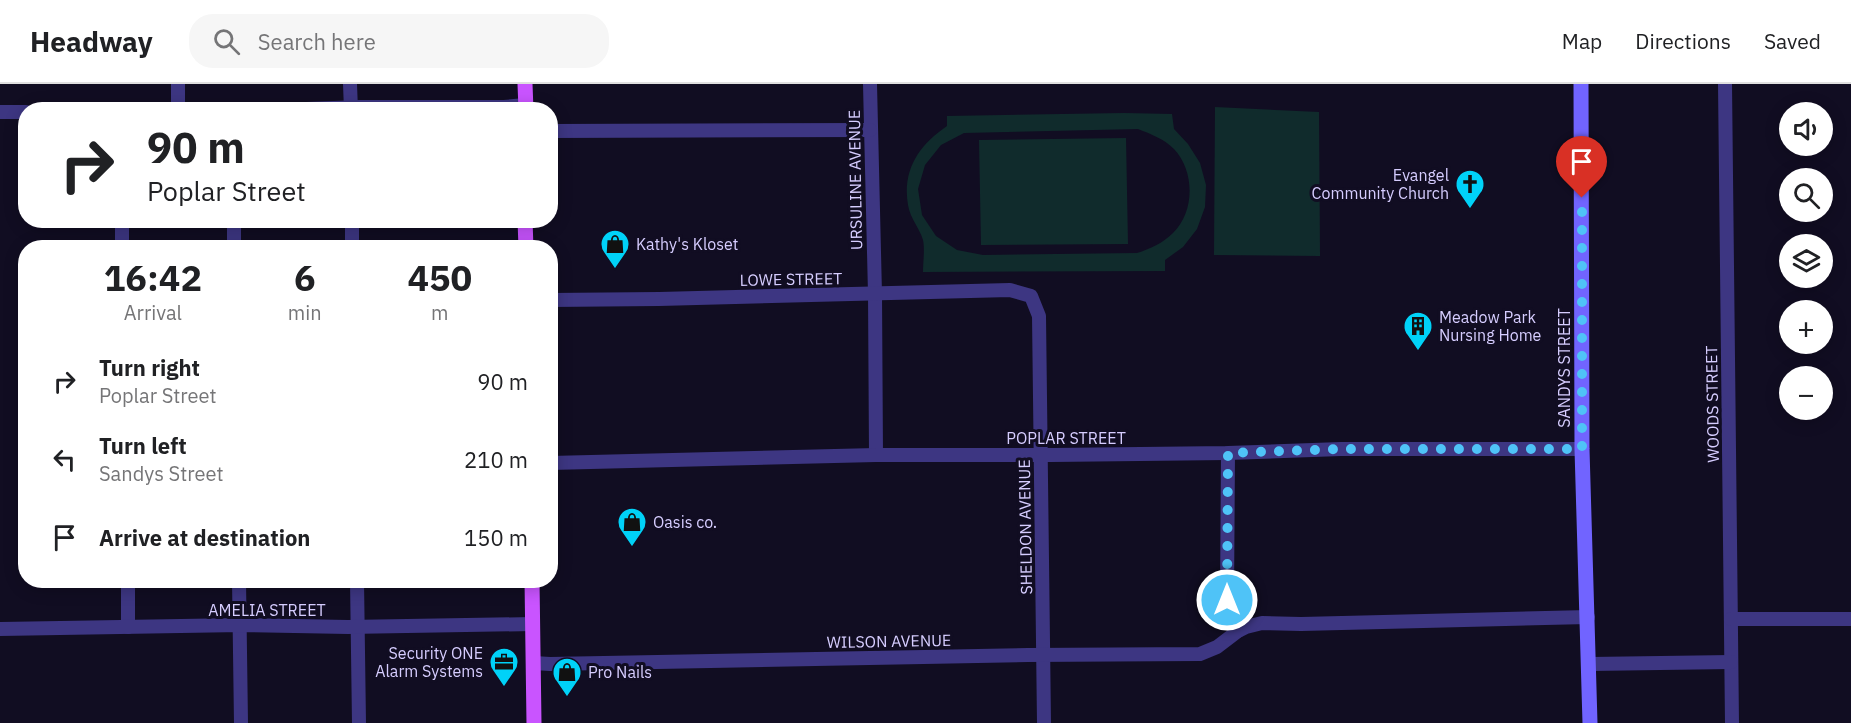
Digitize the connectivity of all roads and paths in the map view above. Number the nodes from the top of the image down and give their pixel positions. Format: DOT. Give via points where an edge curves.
graph roads {
  1 [pos="178,84"];
  2 [pos="350,84"];
  3 [pos="525,84"];
  4 [pos="870,84"];
  5 [pos="1581,84"];
  6 [pos="1725,84"];
  7 [pos="178,102"];
  8 [pos="351,102"];
  9 [pos="526,102"];
  10 [pos="0,112"];
  11 [pos="18,112"];
  12 [pos="870,130"];
  13 [pos="558,131"];
  14 [pos="875,294"];
  15 [pos="1030,296"];
  16 [pos="558,300"];
  17 [pos="1582,449"];
  18 [pos="1228,453"];
  19 [pos="876,455"];
  20 [pos="1041,455"];
  21 [pos="558,463"];
  22 [pos="128,588"];
  23 [pos="239,588"];
  24 [pos="357,588"];
  25 [pos="532,588"];
  26 [pos="1588,617"];
  27 [pos="1731,619"];
  28 [pos="1851,619"];
  29 [pos="533,624"];
  30 [pos="241,625"];
  31 [pos="357,626"];
  32 [pos="128,627"];
  33 [pos="0,629"];
  34 [pos="1238,631"];
  35 [pos="1044,655"];
  36 [pos="1731,662"];
  37 [pos="534,663"];
  38 [pos="1590,663"];
  39 [pos="241,723"];
  40 [pos="359,723"];
  41 [pos="534,723"];
  42 [pos="1044,723"];
  43 [pos="1590,723"];
  44 [pos="1732,723"];
  1 -- 7 [label="street"];
  2 -- 8 [label="street"];
  3 -- 9 [label="main road"];
  4 -- 12 [label="street, URSULINE AVENUE"];
  5 -- 17 [label="street, SANDYS STREET"];
  6 -- 27 [label="street, WOODS STREET"];
  10 -- 11 [label="street"];
  12 -- 13 [label="street"];
  12 -- 14 [label="street, URSULINE AVENUE"];
  14 -- 15 [label="street, LOWE STREET" via="1010,290"];
  14 -- 16 [label="street, LOWE STREET"];
  14 -- 19 [label="street, URSULINE AVENUE"];
  15 -- 20 [label="street, SHELDON AVENUE" via="1039,316"];
  17 -- 18 [label="street, POPLAR STREET"];
  17 -- 26 [label="street, SANDYS STREET"];
  18 -- 20 [label="street, POPLAR STREET"];
  18 -- 34 [label="street" via="1227,600"];
  19 -- 20 [label="street, POPLAR STREET"];
  19 -- 21 [label="street, POPLAR STREET"];
  20 -- 35 [label="street, SHELDON AVENUE"];
  22 -- 32 [label="street"];
  23 -- 30 [label="street"];
  24 -- 31 [label="street"];
  25 -- 29 [label="main road"];
  26 -- 34 [label="street" via="1262,623"];
  26 -- 38 [label="street, SANDYS STREET"];
  27 -- 28 [label="street"];
  27 -- 36 [label="street, WOODS STREET"];
  29 -- 31 [label="street, AMELIA STREET"];
  29 -- 37 [label="main road"];
  30 -- 31 [label="street, AMELIA STREET"];
  30 -- 32 [label="street, AMELIA STREET"];
  30 -- 39 [label="street"];
  31 -- 40 [label="street"];
  32 -- 33 [label="street, AMELIA STREET"];
  34 -- 35 [label="street, WILSON AVENUE" via="1200,654"];
  35 -- 37 [label="street, WILSON AVENUE"];
  35 -- 42 [label="street, SHELDON AVENUE"];
  36 -- 38 [label="street"];
  36 -- 44 [label="street, WOODS STREET"];
  37 -- 41 [label="main road"];
  38 -- 43 [label="street, SANDYS STREET"];
}
